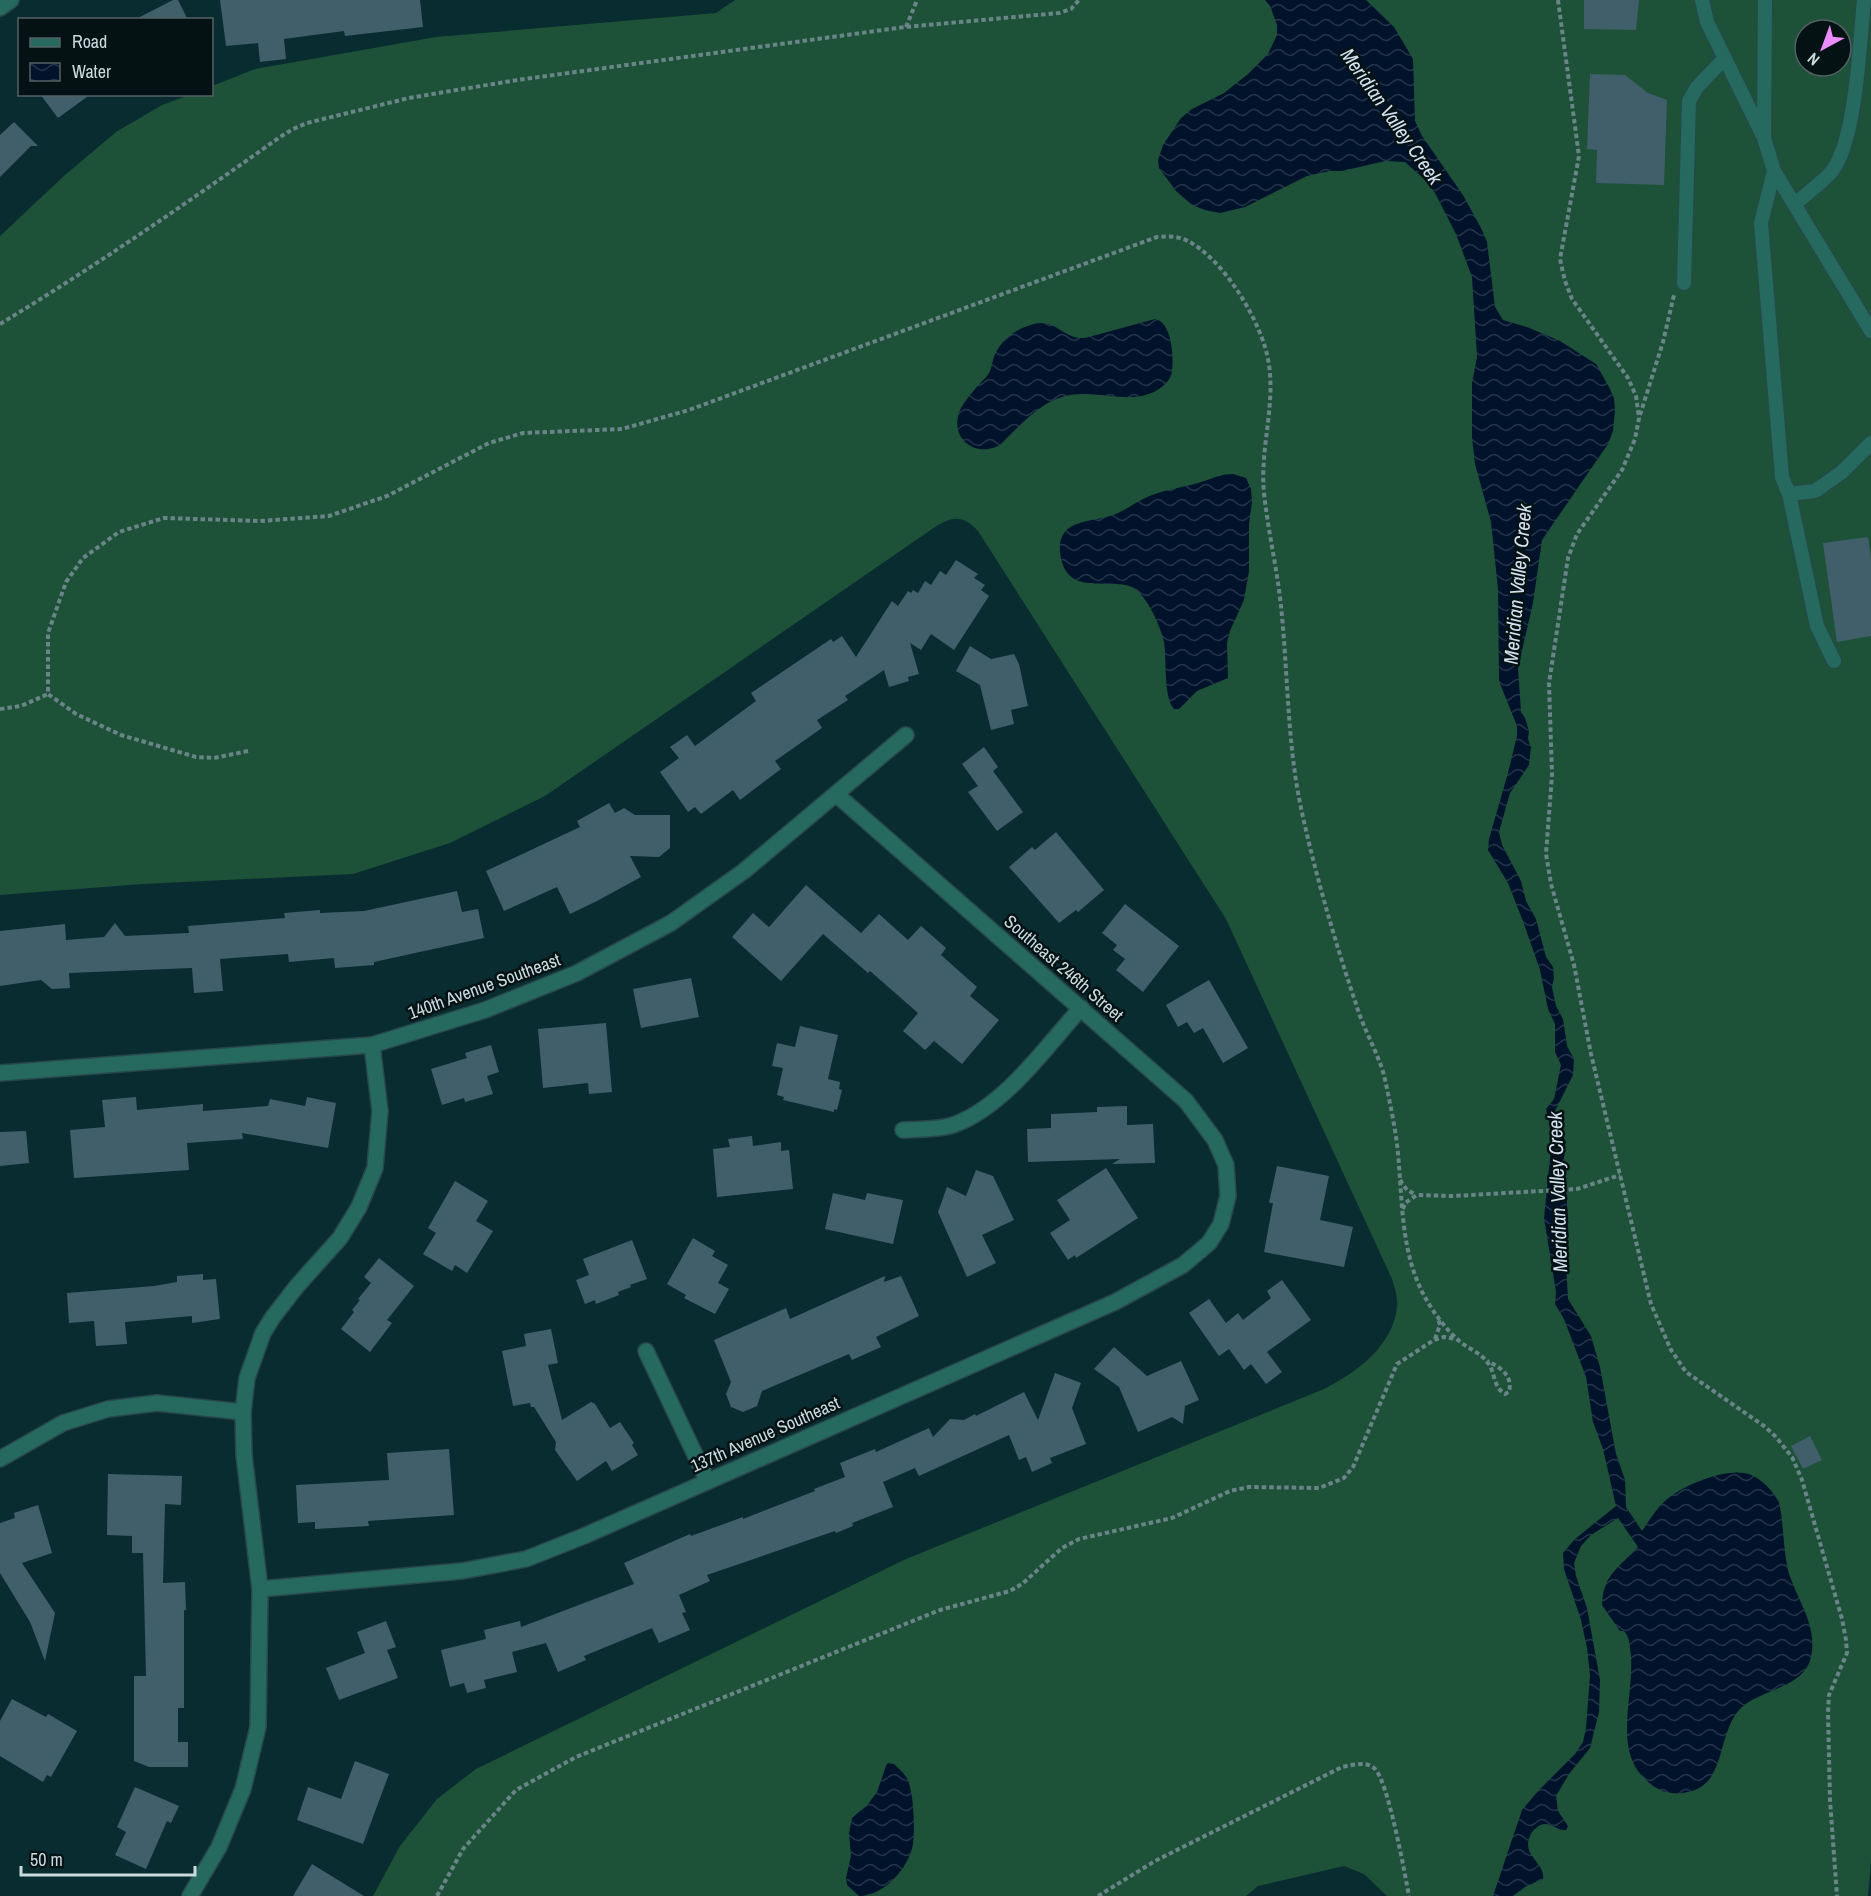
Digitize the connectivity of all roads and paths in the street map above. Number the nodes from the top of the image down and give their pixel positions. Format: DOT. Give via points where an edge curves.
graph roads {
  1 [pos="11,0"];
  2 [pos="917,0"];
  3 [pos="1079,0"];
  4 [pos="1558,0"];
  5 [pos="1702,0"];
  6 [pos="1765,0"];
  7 [pos="1864,0"];
  8 [pos="0,8"];
  9 [pos="905,27"];
  10 [pos="1725,58"];
  11 [pos="1764,138"];
  12 [pos="1774,171"];
  13 [pos="1795,204"];
  14 [pos="1684,283"];
  15 [pos="0,324"];
  16 [pos="1871,331"];
  17 [pos="1639,418"];
  18 [pos="1871,443"];
  19 [pos="1789,494"];
  20 [pos="1834,661"];
  21 [pos="48,694"];
  22 [pos="0,709"];
  23 [pos="906,735"];
  24 [pos="248,751"];
  25 [pos="837,795"];
  26 [pos="1081,1008"];
  27 [pos="372,1045"];
  28 [pos="0,1073"];
  29 [pos="903,1130"];
  30 [pos="1620,1175"];
  31 [pos="1400,1179"];
  32 [pos="1417,1195"];
  33 [pos="1227,1196"];
  34 [pos="1402,1210"];
  35 [pos="1437,1316"];
  36 [pos="1457,1339"];
  37 [pos="1434,1340"];
  38 [pos="646,1351"];
  39 [pos="1487,1361"];
  40 [pos="243,1412"];
  41 [pos="0,1459"];
  42 [pos="707,1480"];
  43 [pos="260,1588"];
  44 [pos="190,1896"];
  45 [pos="436,1896"];
  46 [pos="1098,1896"];
  47 [pos="1409,1896"];
  48 [pos="1837,1896"];
  1 -- 8 [label="street"];
  2 -- 9 [label="path"];
  3 -- 9 [label="path" via="1071,9 1059,13"];
  4 -- 17 [label="path" via="1579,156 1560,259 1572,299 1628,378"];
  5 -- 10 [label="lane" via="1707,22"];
  6 -- 11 [label="lane"];
  7 -- 13 [label="lane" via="1851,120 1843,152 1832,170"];
  9 -- 15 [label="path" via="465,88 307,123 279,137 168,216"];
  10 -- 11 [label="lane"];
  10 -- 14 [label="lane" via="1696,87 1689,101"];
  11 -- 12 [label="lane"];
  12 -- 13 [label="lane"];
  12 -- 19 [label="lane" via="1761,223 1782,477"];
  13 -- 16 [label="lane"];
  14 -- 17 [label="path" via="1676,287"];
  17 -- 30 [label="path" via="1622,470 1577,534 1568,558 1548,683 1552,775 1546,854"];
  18 -- 19 [label="lane" via="1842,472 1815,491"];
  19 -- 20 [label="lane" via="1817,626"];
  21 -- 22 [label="path" via="21,706"];
  21 -- 24 [label="path" via="76,714 121,735 196,757 214,758"];
  21 -- 31 [label="path" via="48,633 66,582 83,558 119,532 164,518 260,521 329,516 387,496 489,443 522,433 622,429 689,410 1157,237 1174,236 1188,241 1209,256 1231,282 1265,347 1271,401 1262,468 1281,603 1294,764 1301,807 1338,949 1383,1072"];
  23 -- 25 [label="street, 140th Avenue Southeast"];
  25 -- 26 [label="street, Southeast 246th Street"];
  25 -- 27 [label="street, 140th Avenue Southeast" via="744,871 671,923 577,973 485,1010"];
  26 -- 29 [label="street" via="1018,1079 980,1112 951,1126"];
  26 -- 33 [label="street, Southeast 246th Street" via="1186,1101 1215,1140 1226,1165"];
  27 -- 28 [label="street, 140th Avenue Southeast"];
  27 -- 40 [label="street" via="380,1111 375,1168 359,1208 340,1238 284,1301 263,1333 247,1378"];
  30 -- 32 [label="path" via="1577,1189"];
  30 -- 48 [label="path" via="1651,1304 1671,1350 1686,1372 1775,1436 1792,1457 1809,1505 1842,1619 1847,1653 1829,1695 1830,1800"];
  31 -- 32 [label="path" via="1407,1190"];
  31 -- 34 [label="path"];
  32 -- 34 [label="path"];
  33 -- 42 [label="street, 137th Avenue Southeast" via="1221,1224 1209,1243 1153,1283"];
  34 -- 35 [label="path" via="1415,1276"];
  35 -- 36 [label="path"];
  35 -- 37 [label="path" via="1440,1325"];
  36 -- 37 [label="path"];
  36 -- 39 [label="path"];
  37 -- 45 [label="path" via="1397,1364 1353,1467 1344,1478 1319,1488 1249,1487 1230,1491 1172,1518 1079,1539 1062,1548 1010,1591 940,1610 576,1757 516,1790 463,1849"];
  38 -- 42 [label="street"];
  39 -- 39 [label="path" via="1507,1376 1509,1392 1499,1391"];
  40 -- 41 [label="street" via="157,1403 108,1409 63,1423"];
  40 -- 43 [label="street" via="244,1455"];
  42 -- 43 [label="street, 137th Avenue Southeast" via="526,1559 462,1571"];
  43 -- 44 [label="street" via="258,1727 243,1789 219,1847"];
  46 -- 47 [label="path" via="1155,1861 1342,1767 1361,1764 1374,1768 1380,1776"];
}
